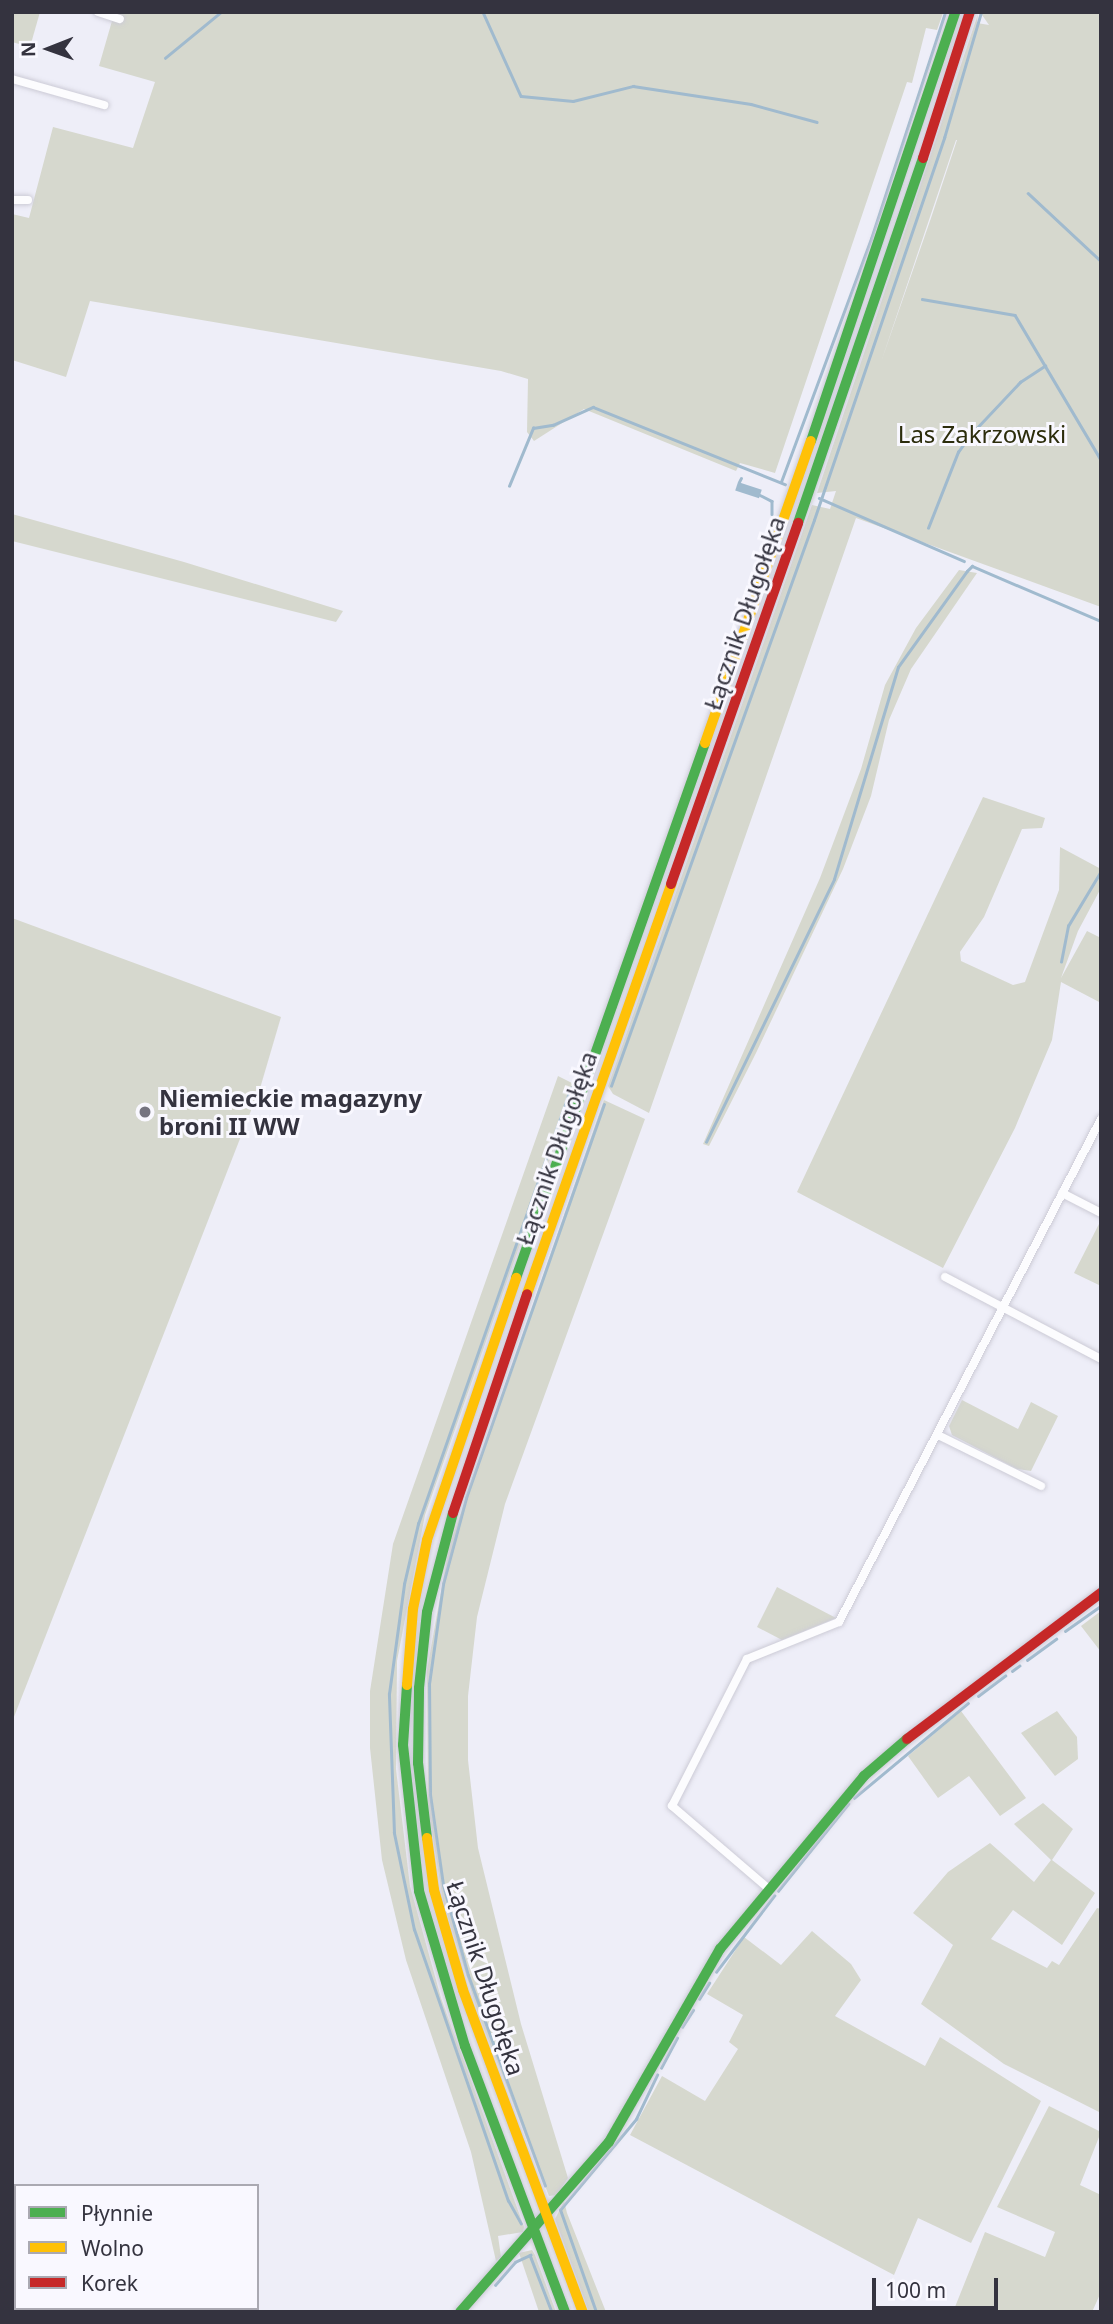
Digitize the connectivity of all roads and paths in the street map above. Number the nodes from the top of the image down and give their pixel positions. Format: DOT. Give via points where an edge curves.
graph roads {
  1 [pos="98,12"];
  2 [pos="955,12"];
  3 [pos="970,12"];
  4 [pos="120,19"];
  5 [pos="12,79"];
  6 [pos="104,105"];
  7 [pos="12,200"];
  8 [pos="28,200"];
  9 [pos="1101,1119"];
  10 [pos="1062,1193"];
  11 [pos="1101,1213"];
  12 [pos="944,1277"];
  13 [pos="1004,1308"];
  14 [pos="1101,1359"];
  15 [pos="938,1435"];
  16 [pos="1041,1486"];
  17 [pos="1101,1593"];
  18 [pos="769,1889"];
  19 [pos="546,2214"];
  20 [pos="534,2229"];
  21 [pos="460,2312"];
  22 [pos="565,2312"];
  23 [pos="583,2312"];
  1 -- 4 [label="street"];
  2 -- 20 [label="main road, Łącznik Długołęka" via="887,226 457,1447 417,1584 406,1662 402,1745 419,1891 457,2021"];
  3 -- 19 [label="main road, Łącznik Długołęka" via="882,285 465,1469 432,1588 421,1664 418,1734 431,1873 463,1990"];
  5 -- 6 [label="street"];
  7 -- 8 [label="street"];
  9 -- 10 [label="street"];
  10 -- 11 [label="street"];
  10 -- 13 [label="street"];
  12 -- 13 [label="street"];
  13 -- 14 [label="street"];
  13 -- 15 [label="street"];
  15 -- 16 [label="street"];
  15 -- 18 [label="street" via="839,1622 747,1659 672,1806"];
  17 -- 18 [label="main road" via="874,1768"];
  18 -- 19 [label="main road" via="720,1949 622,2124"];
  19 -- 20 [label="main road"];
  19 -- 23 [label="main road, Łącznik Długołęka"];
  20 -- 21 [label="main road"];
  20 -- 22 [label="main road, Łącznik Długołęka"];
}
